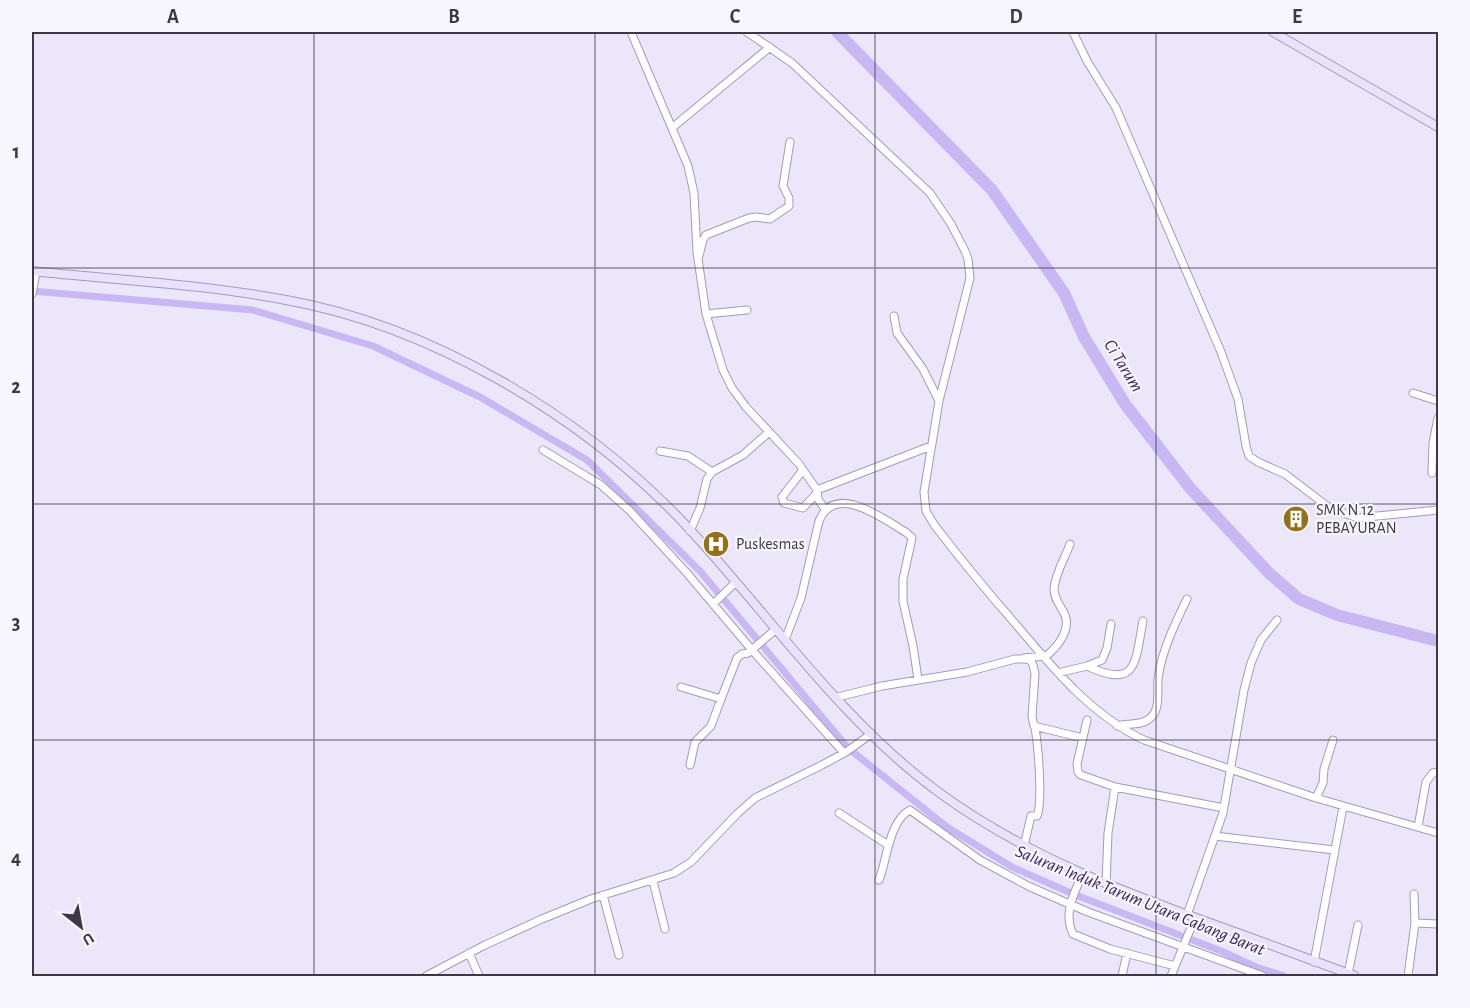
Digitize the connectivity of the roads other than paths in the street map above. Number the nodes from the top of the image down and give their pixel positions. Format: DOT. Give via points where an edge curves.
graph roads {
  1 [pos="631,32"];
  2 [pos="747,32"];
  3 [pos="1073,32"];
  4 [pos="1273,32"];
  5 [pos="770,47"];
  6 [pos="673,127"];
  7 [pos="1438,128"];
  8 [pos="790,142"];
  9 [pos="694,227"];
  10 [pos="709,233"];
  11 [pos="698,260"];
  12 [pos="34,274"];
  13 [pos="32,294"];
  14 [pos="747,310"];
  15 [pos="706,314"];
  16 [pos="894,316"];
  17 [pos="1413,393"];
  18 [pos="939,401"];
  19 [pos="1438,401"];
  20 [pos="1438,418"];
  21 [pos="768,433"];
  22 [pos="931,446"];
  23 [pos="543,450"];
  24 [pos="660,451"];
  25 [pos="803,470"];
  26 [pos="712,472"];
  27 [pos="1432,473"];
  28 [pos="817,491"];
  29 [pos="825,509"];
  30 [pos="1438,510"];
  31 [pos="690,531"];
  32 [pos="1070,544"];
  33 [pos="733,585"];
  34 [pos="1187,599"];
  35 [pos="715,602"];
  36 [pos="1277,620"];
  37 [pos="1143,621"];
  38 [pos="1111,624"];
  39 [pos="774,631"];
  40 [pos="785,640"];
  41 [pos="753,649"];
  42 [pos="1044,657"];
  43 [pos="1022,658"];
  44 [pos="1087,666"];
  45 [pos="1058,673"];
  46 [pos="918,679"];
  47 [pos="681,687"];
  48 [pos="838,697"];
  49 [pos="721,699"];
  50 [pos="1087,720"];
  51 [pos="1117,726"];
  52 [pos="1035,728"];
  53 [pos="867,736"];
  54 [pos="1083,738"];
  55 [pos="1333,740"];
  56 [pos="845,753"];
  57 [pos="690,765"];
  58 [pos="1231,771"];
  59 [pos="1438,772"];
  60 [pos="1115,787"];
  61 [pos="1316,798"];
  62 [pos="1343,807"];
  63 [pos="1224,808"];
  64 [pos="839,813"];
  65 [pos="1418,827"];
  66 [pos="1438,833"];
  67 [pos="1215,836"];
  68 [pos="888,844"];
  69 [pos="1024,846"];
  70 [pos="1334,850"];
  71 [pos="1082,875"];
  72 [pos="879,880"];
  73 [pos="653,881"];
  74 [pos="1106,884"];
  75 [pos="1414,894"];
  76 [pos="603,895"];
  77 [pos="1071,901"];
  78 [pos="1192,920"];
  79 [pos="1415,923"];
  80 [pos="1438,924"];
  81 [pos="1358,925"];
  82 [pos="665,929"];
  83 [pos="1185,944"];
  84 [pos="469,953"];
  85 [pos="1127,953"];
  86 [pos="619,956"];
  87 [pos="1314,962"];
  88 [pos="1175,966"];
  89 [pos="1351,975"];
  90 [pos="426,976"];
  91 [pos="479,976"];
  92 [pos="1122,976"];
  93 [pos="1171,976"];
  94 [pos="1263,976"];
  95 [pos="1408,976"];
  1 -- 6 [label="street"];
  2 -- 5 [label="street"];
  3 -- 30 [label="street" via="1116,108 1221,352 1238,399 1249,456 1285,474 1327,506 1357,518"];
  4 -- 7 [label="main road"];
  5 -- 6 [label="street"];
  5 -- 18 [label="street" via="803,73 930,193 965,251 970,278"];
  6 -- 9 [label="street" via="691,179"];
  8 -- 10 [label="street" via="783,186 789,206 770,219 749,218"];
  9 -- 10 [label="street"];
  9 -- 11 [label="street"];
  10 -- 11 [label="street"];
  11 -- 15 [label="street"];
  12 -- 13 [label="street"];
  12 -- 31 [label="main road" via="217,289 287,300 344,313 394,331 494,377 545,407 626,469"];
  14 -- 15 [label="street"];
  15 -- 21 [label="street" via="727,380"];
  16 -- 18 [label="street" via="897,333"];
  17 -- 19 [label="street"];
  18 -- 22 [label="street"];
  20 -- 27 [label="street"];
  21 -- 25 [label="street"];
  21 -- 26 [label="street" via="743,455"];
  22 -- 28 [label="street"];
  22 -- 42 [label="street" via="924,492 930,519"];
  23 -- 35 [label="street" via="601,485"];
  24 -- 26 [label="street" via="688,456"];
  25 -- 28 [label="street"];
  25 -- 28 [label="street" via="783,497 784,503 803,508"];
  26 -- 31 [label="street"];
  28 -- 29 [label="street"];
  29 -- 40 [label="street"];
  29 -- 46 [label="street" via="838,505 863,507 912,537 903,579 903,601"];
  31 -- 33 [label="main road"];
  32 -- 42 [label="street" via="1054,590 1066,617 1065,629 1061,640"];
  33 -- 35 [label="street"];
  33 -- 39 [label="main road"];
  34 -- 51 [label="street" via="1164,650 1154,714 1143,722"];
  35 -- 41 [label="street"];
  36 -- 58 [label="street" via="1261,640 1251,663"];
  37 -- 44 [label="street" via="1136,657 1127,674 1112,675"];
  38 -- 44 [label="street" via="1105,656"];
  39 -- 40 [label="main road"];
  39 -- 41 [label="street"];
  40 -- 48 [label="main road"];
  41 -- 49 [label="street" via="737,658"];
  41 -- 56 [label="street"];
  42 -- 43 [label="street"];
  42 -- 45 [label="street"];
  43 -- 46 [label="street"];
  43 -- 52 [label="street" via="1030,660 1035,674"];
  44 -- 45 [label="street"];
  45 -- 51 [label="street"];
  46 -- 48 [label="street"];
  47 -- 49 [label="street"];
  48 -- 53 [label="main road"];
  49 -- 57 [label="street" via="711,726 695,742"];
  50 -- 54 [label="street"];
  51 -- 58 [label="street" via="1144,740"];
  52 -- 54 [label="street"];
  52 -- 69 [label="street" via="1040,795 1038,813 1031,815"];
  53 -- 56 [label="street"];
  53 -- 69 [label="main road" via="933,788"];
  54 -- 60 [label="street" via="1078,772"];
  55 -- 61 [label="street"];
  56 -- 73 [label="street" via="755,798 691,862"];
  58 -- 61 [label="street"];
  58 -- 63 [label="street"];
  59 -- 65 [label="street" via="1426,782"];
  60 -- 63 [label="street"];
  60 -- 74 [label="street"];
  61 -- 62 [label="street"];
  62 -- 65 [label="street"];
  62 -- 70 [label="street"];
  63 -- 67 [label="street"];
  64 -- 68 [label="street"];
  65 -- 66 [label="street"];
  67 -- 70 [label="street"];
  67 -- 78 [label="street"];
  68 -- 72 [label="street"];
  68 -- 77 [label="street" via="899,821 910,810 987,864 1028,886"];
  69 -- 71 [label="main road"];
  70 -- 87 [label="street"];
  71 -- 74 [label="main road"];
  71 -- 77 [label="street"];
  73 -- 76 [label="street"];
  73 -- 82 [label="street"];
  74 -- 78 [label="main road"];
  75 -- 79 [label="street"];
  76 -- 84 [label="street"];
  76 -- 86 [label="street"];
  77 -- 83 [label="street"];
  77 -- 85 [label="street" via="1072,934"];
  78 -- 83 [label="street"];
  78 -- 87 [label="main road"];
  79 -- 80 [label="street"];
  79 -- 95 [label="street"];
  81 -- 89 [label="street"];
  83 -- 88 [label="street"];
  83 -- 94 [label="street"];
  84 -- 90 [label="street"];
  84 -- 91 [label="street"];
  85 -- 88 [label="street"];
  85 -- 92 [label="street"];
  87 -- 89 [label="main road"];
  88 -- 93 [label="street"];
}
